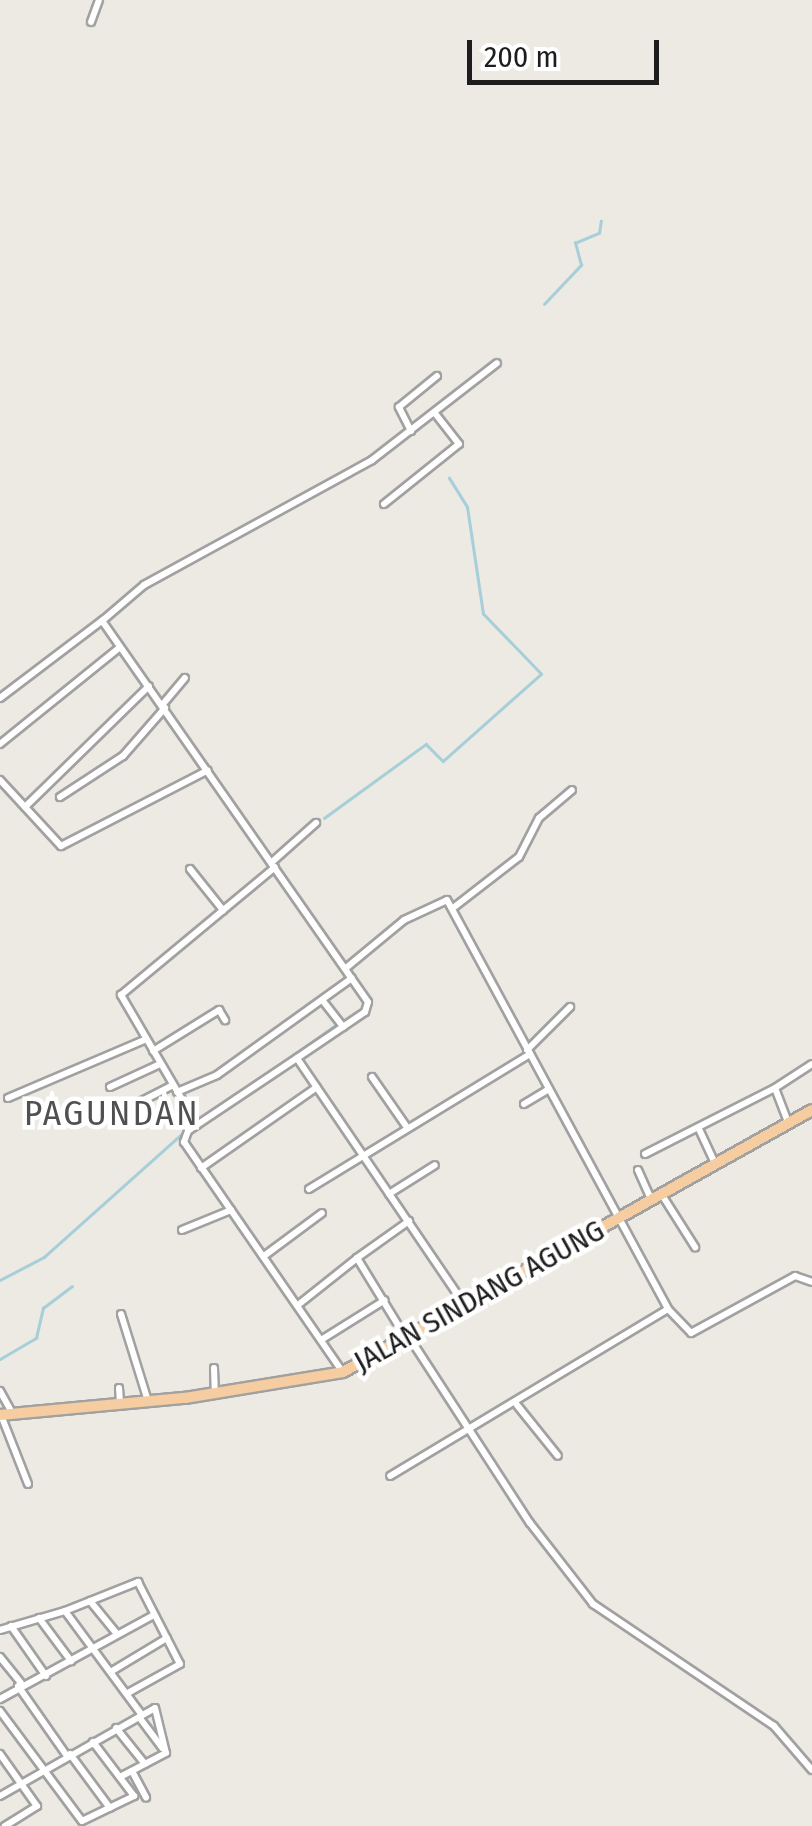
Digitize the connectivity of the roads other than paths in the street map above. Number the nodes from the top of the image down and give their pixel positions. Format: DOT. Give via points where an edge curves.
graph roads {
  1 [pos="99,0"];
  2 [pos="91,22"];
  3 [pos="497,363"];
  4 [pos="436,376"];
  5 [pos="436,413"];
  6 [pos="412,431"];
  7 [pos="384,504"];
  8 [pos="104,619"];
  9 [pos="119,648"];
  10 [pos="185,678"];
  11 [pos="149,686"];
  12 [pos="0,698"];
  13 [pos="164,706"];
  14 [pos="0,744"];
  15 [pos="208,770"];
  16 [pos="0,780"];
  17 [pos="572,790"];
  18 [pos="60,797"];
  19 [pos="24,807"];
  20 [pos="316,823"];
  21 [pos="273,865"];
  22 [pos="190,869"];
  23 [pos="453,908"];
  24 [pos="223,910"];
  25 [pos="346,968"];
  26 [pos="352,978"];
  27 [pos="323,1002"];
  28 [pos="570,1007"];
  29 [pos="225,1020"];
  30 [pos="340,1023"];
  31 [pos="146,1039"];
  32 [pos="153,1051"];
  33 [pos="528,1052"];
  34 [pos="297,1058"];
  35 [pos="160,1064"];
  36 [pos="812,1064"];
  37 [pos="372,1078"];
  38 [pos="317,1087"];
  39 [pos="110,1088"];
  40 [pos="175,1088"];
  41 [pos="775,1088"];
  42 [pos="549,1090"];
  43 [pos="8,1098"];
  44 [pos="134,1104"];
  45 [pos="524,1104"];
  46 [pos="812,1110"];
  47 [pos="788,1124"];
  48 [pos="197,1125"];
  49 [pos="406,1126"];
  50 [pos="700,1128"];
  51 [pos="362,1154"];
  52 [pos="645,1154"];
  53 [pos="435,1165"];
  54 [pos="715,1165"];
  55 [pos="201,1168"];
  56 [pos="638,1170"];
  57 [pos="309,1189"];
  58 [pos="389,1194"];
  59 [pos="657,1198"];
  60 [pos="232,1210"];
  61 [pos="322,1212"];
  62 [pos="618,1219"];
  63 [pos="409,1221"];
  64 [pos="182,1230"];
  65 [pos="695,1247"];
  66 [pos="264,1256"];
  67 [pos="357,1258"];
  68 [pos="812,1282"];
  69 [pos="386,1300"];
  70 [pos="464,1305"];
  71 [pos="298,1306"];
  72 [pos="668,1308"];
  73 [pos="121,1314"];
  74 [pos="408,1338"];
  75 [pos="321,1340"];
  76 [pos="214,1368"];
  77 [pos="343,1372"];
  78 [pos="119,1388"];
  79 [pos="0,1392"];
  80 [pos="215,1394"];
  81 [pos="148,1402"];
  82 [pos="120,1405"];
  83 [pos="517,1405"];
  84 [pos="5,1415"];
  85 [pos="472,1432"];
  86 [pos="558,1456"];
  87 [pos="390,1476"];
  88 [pos="28,1484"];
  89 [pos="90,1600"];
  90 [pos="65,1610"];
  91 [pos="154,1614"];
  92 [pos="39,1618"];
  93 [pos="11,1626"];
  94 [pos="0,1630"];
  95 [pos="117,1634"];
  96 [pos="166,1638"];
  97 [pos="95,1646"];
  98 [pos="0,1657"];
  99 [pos="71,1661"];
  100 [pos="112,1670"];
  101 [pos="46,1676"];
  102 [pos="20,1685"];
  103 [pos="128,1694"];
  104 [pos="0,1699"];
  105 [pos="0,1711"];
  106 [pos="141,1716"];
  107 [pos="116,1728"];
  108 [pos="93,1742"];
  109 [pos="166,1753"];
  110 [pos="0,1754"];
  111 [pos="69,1755"];
  112 [pos="145,1764"];
  113 [pos="43,1770"];
  114 [pos="812,1770"];
  115 [pos="132,1771"];
  116 [pos="120,1778"];
  117 [pos="20,1784"];
  118 [pos="0,1796"];
  119 [pos="146,1797"];
  120 [pos="110,1808"];
  121 [pos="4,1826"];
  1 -- 2 [label="street"];
  3 -- 5 [label="street"];
  4 -- 6 [label="street" via="398,407"];
  5 -- 6 [label="street"];
  5 -- 7 [label="street" via="459,444"];
  6 -- 8 [label="street" via="307,502 144,585"];
  8 -- 9 [label="street"];
  8 -- 12 [label="street" via="88,623"];
  9 -- 11 [label="street"];
  9 -- 14 [label="street"];
  10 -- 13 [label="street"];
  11 -- 13 [label="street"];
  11 -- 19 [label="street"];
  13 -- 15 [label="street"];
  13 -- 18 [label="street" via="123,756"];
  15 -- 19 [label="street" via="61,846"];
  15 -- 21 [label="street"];
  16 -- 19 [label="street"];
  17 -- 23 [label="street" via="539,818 518,858"];
  20 -- 21 [label="street"];
  21 -- 24 [label="street"];
  21 -- 25 [label="street"];
  22 -- 24 [label="street"];
  23 -- 25 [label="street" via="441,899"];
  23 -- 33 [label="street"];
  24 -- 31 [label="street" via="121,995"];
  25 -- 26 [label="street"];
  26 -- 27 [label="street"];
  26 -- 30 [label="street" via="370,1006"];
  27 -- 30 [label="street"];
  27 -- 40 [label="street" via="217,1075"];
  28 -- 33 [label="street"];
  29 -- 32 [label="street" via="219,1010"];
  30 -- 34 [label="street"];
  31 -- 32 [label="street"];
  31 -- 43 [label="street"];
  32 -- 35 [label="street"];
  33 -- 42 [label="street"];
  33 -- 49 [label="street"];
  34 -- 38 [label="street"];
  34 -- 48 [label="street"];
  35 -- 39 [label="street"];
  35 -- 40 [label="street"];
  36 -- 41 [label="street"];
  37 -- 49 [label="street"];
  38 -- 51 [label="street"];
  38 -- 55 [label="street"];
  40 -- 44 [label="street"];
  40 -- 48 [label="street"];
  41 -- 47 [label="street"];
  41 -- 50 [label="street"];
  42 -- 45 [label="street"];
  42 -- 62 [label="street"];
  46 -- 47 [label="main road, JALAN SINDANG AGUNG"];
  47 -- 54 [label="main road, JALAN SINDANG AGUNG"];
  48 -- 55 [label="street" via="184,1142"];
  49 -- 51 [label="street"];
  50 -- 52 [label="street"];
  50 -- 54 [label="street"];
  51 -- 57 [label="street"];
  51 -- 58 [label="street"];
  53 -- 58 [label="street"];
  54 -- 59 [label="main road, JALAN SINDANG AGUNG"];
  55 -- 60 [label="street"];
  56 -- 59 [label="street"];
  58 -- 63 [label="street"];
  59 -- 62 [label="main road, JALAN SINDANG AGUNG"];
  59 -- 65 [label="street"];
  60 -- 64 [label="street"];
  60 -- 66 [label="street"];
  61 -- 66 [label="street"];
  62 -- 70 [label="main road, JALAN SINDANG AGUNG"];
  62 -- 72 [label="street"];
  63 -- 67 [label="street"];
  63 -- 70 [label="street"];
  66 -- 71 [label="street"];
  67 -- 69 [label="street"];
  67 -- 71 [label="street"];
  68 -- 72 [label="street" via="794,1276 690,1333"];
  69 -- 74 [label="street"];
  69 -- 75 [label="street"];
  70 -- 74 [label="main road, JALAN SINDANG AGUNG"];
  71 -- 75 [label="street"];
  72 -- 83 [label="street"];
  73 -- 81 [label="street"];
  74 -- 77 [label="main road, JALAN SINDANG AGUNG"];
  74 -- 85 [label="street"];
  75 -- 77 [label="street"];
  76 -- 80 [label="street"];
  77 -- 80 [label="main road, JALAN SINDANG AGUNG"];
  78 -- 82 [label="street"];
  79 -- 84 [label="street"];
  80 -- 81 [label="main road, JALAN SINDANG AGUNG"];
  81 -- 82 [label="main road, JALAN SINDANG AGUNG"];
  82 -- 84 [label="main road, JALAN SINDANG AGUNG"];
  83 -- 85 [label="street"];
  83 -- 86 [label="street"];
  84 -- 88 [label="street"];
  85 -- 87 [label="street"];
  85 -- 114 [label="street" via="568,1575 606,1616 774,1726"];
  89 -- 90 [label="street"];
  89 -- 91 [label="street" via="138,1582"];
  89 -- 95 [label="street"];
  90 -- 92 [label="street"];
  90 -- 97 [label="street"];
  91 -- 95 [label="street"];
  91 -- 96 [label="street"];
  92 -- 93 [label="street"];
  92 -- 99 [label="street"];
  93 -- 94 [label="street"];
  93 -- 101 [label="street"];
  95 -- 97 [label="street"];
  96 -- 100 [label="street"];
  96 -- 103 [label="street" via="180,1664"];
  97 -- 99 [label="street"];
  97 -- 100 [label="street"];
  98 -- 102 [label="street"];
  99 -- 101 [label="street"];
  100 -- 103 [label="street"];
  101 -- 102 [label="street"];
  102 -- 104 [label="street"];
  102 -- 111 [label="street"];
  103 -- 106 [label="street"];
  105 -- 113 [label="street"];
  106 -- 107 [label="street"];
  106 -- 109 [label="street"];
  106 -- 109 [label="street" via="155,1708"];
  107 -- 108 [label="street"];
  107 -- 112 [label="street"];
  108 -- 111 [label="street"];
  108 -- 116 [label="street"];
  109 -- 112 [label="street"];
  110 -- 117 [label="street"];
  111 -- 113 [label="street"];
  111 -- 120 [label="street"];
  112 -- 115 [label="street"];
  113 -- 117 [label="street"];
  113 -- 120 [label="street" via="82,1821"];
  115 -- 116 [label="street"];
  115 -- 119 [label="street"];
  116 -- 120 [label="street" via="134,1796"];
  117 -- 118 [label="street"];
  117 -- 121 [label="street" via="37,1806"];
}
